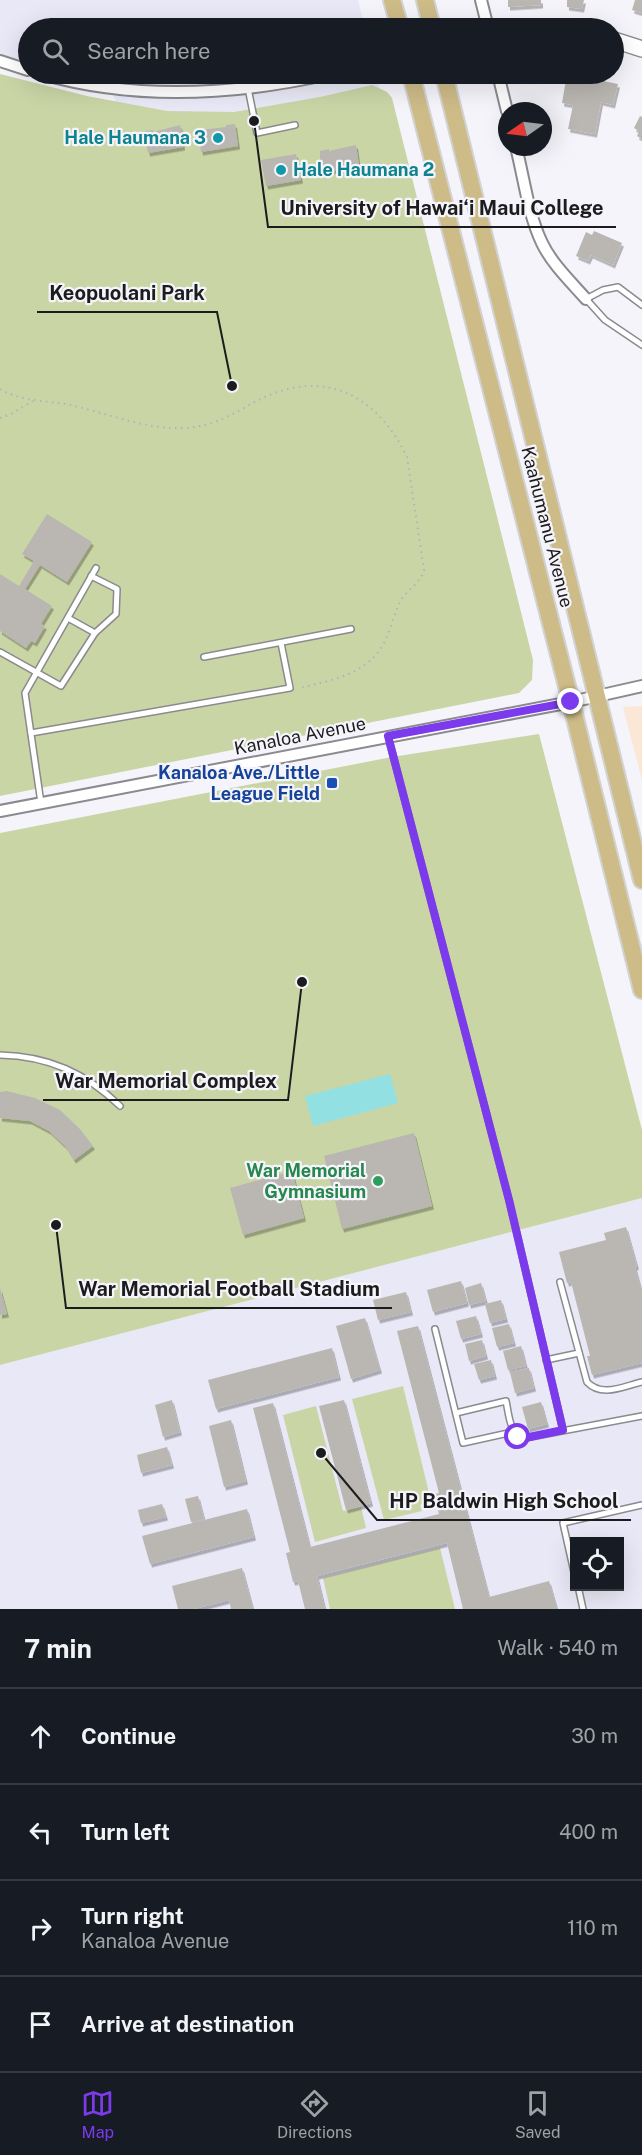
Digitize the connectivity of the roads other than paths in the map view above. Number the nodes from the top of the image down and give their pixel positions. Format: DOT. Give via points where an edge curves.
graph roads {
  1 [pos="392,0"];
  2 [pos="425,0"];
  3 [pos="481,0"];
  4 [pos="397,18"];
  5 [pos="430,18"];
  6 [pos="486,18"];
  7 [pos="624,43"];
  8 [pos="642,49"];
  9 [pos="0,61"];
  10 [pos="18,66"];
  11 [pos="94,84"];
  12 [pos="271,84"];
  13 [pos="414,84"];
  14 [pos="446,84"];
  15 [pos="500,84"];
  16 [pos="248,88"];
  17 [pos="505,102"];
  18 [pos="295,125"];
  19 [pos="518,156"];
  20 [pos="586,299"];
  21 [pos="642,305"];
  22 [pos="642,345"];
  23 [pos="96,568"];
  24 [pos="92,576"];
  25 [pos="68,618"];
  26 [pos="351,629"];
  27 [pos="95,633"];
  28 [pos="281,643"];
  29 [pos="0,652"];
  30 [pos="204,657"];
  31 [pos="36,674"];
  32 [pos="642,686"];
  33 [pos="597,696"];
  34 [pos="571,702"];
  35 [pos="31,733"];
  36 [pos="388,736"];
  37 [pos="41,803"];
  38 [pos="0,811"];
  39 [pos="642,880"];
  40 [pos="642,990"];
  41 [pos="0,1055"];
  42 [pos="120,1106"];
  43 [pos="560,1282"];
  44 [pos="435,1329"];
  45 [pos="579,1353"];
  46 [pos="546,1360"];
  47 [pos="642,1382"];
  48 [pos="456,1413"];
  49 [pos="642,1416"];
  50 [pos="563,1430"];
  51 [pos="513,1432"];
  52 [pos="642,1505"];
  53 [pos="570,1554"];
  54 [pos="579,1591"];
  55 [pos="583,1609"];
  1 -- 4 [label="main road"];
  2 -- 5 [label="main road"];
  3 -- 6 [label="street"];
  7 -- 8 [label="street"];
  9 -- 10 [label="street"];
  11 -- 16 [label="street" via="147,91"];
  12 -- 16 [label="street"];
  13 -- 34 [label="main road, Kaahumanu Avenue"];
  14 -- 33 [label="main road, Kaahumanu Avenue"];
  15 -- 17 [label="street"];
  16 -- 18 [label="lane" via="257,133"];
  19 -- 20 [label="street" via="543,244"];
  20 -- 21 [label="lane" via="618,287"];
  20 -- 22 [label="lane" via="605,320"];
  23 -- 24 [label="lane"];
  24 -- 25 [label="lane"];
  24 -- 27 [label="lane" via="117,589 116,614"];
  25 -- 27 [label="lane"];
  25 -- 31 [label="lane"];
  26 -- 28 [label="lane"];
  27 -- 31 [label="lane" via="62,686"];
  28 -- 30 [label="lane"];
  28 -- 35 [label="lane" via="290,688"];
  29 -- 31 [label="lane"];
  31 -- 35 [label="lane" via="25,693"];
  32 -- 33 [label="street, Kanaloa Avenue"];
  33 -- 34 [label="street, Kanaloa Avenue"];
  33 -- 39 [label="main road, Kaahumanu Avenue"];
  34 -- 36 [label="street, Kanaloa Avenue"];
  34 -- 40 [label="main road, Kaahumanu Avenue"];
  35 -- 37 [label="lane"];
  36 -- 37 [label="street, Kanaloa Avenue"];
  36 -- 46 [label="lane" via="509,1200"];
  37 -- 38 [label="street, Kanaloa Avenue"];
  41 -- 42 [label="lane" via="36,1058 73,1071"];
  43 -- 45 [label="lane"];
  44 -- 48 [label="lane"];
  45 -- 46 [label="lane"];
  45 -- 47 [label="lane" via="586,1380 596,1389 606,1391"];
  46 -- 50 [label="lane"];
  48 -- 51 [label="lane" via="463,1443"];
  48 -- 51 [label="lane" via="506,1401"];
  49 -- 50 [label="lane"];
  50 -- 51 [label="lane" via="525,1438"];
  52 -- 53 [label="lane" via="563,1523"];
  54 -- 55 [label="lane"];
}
